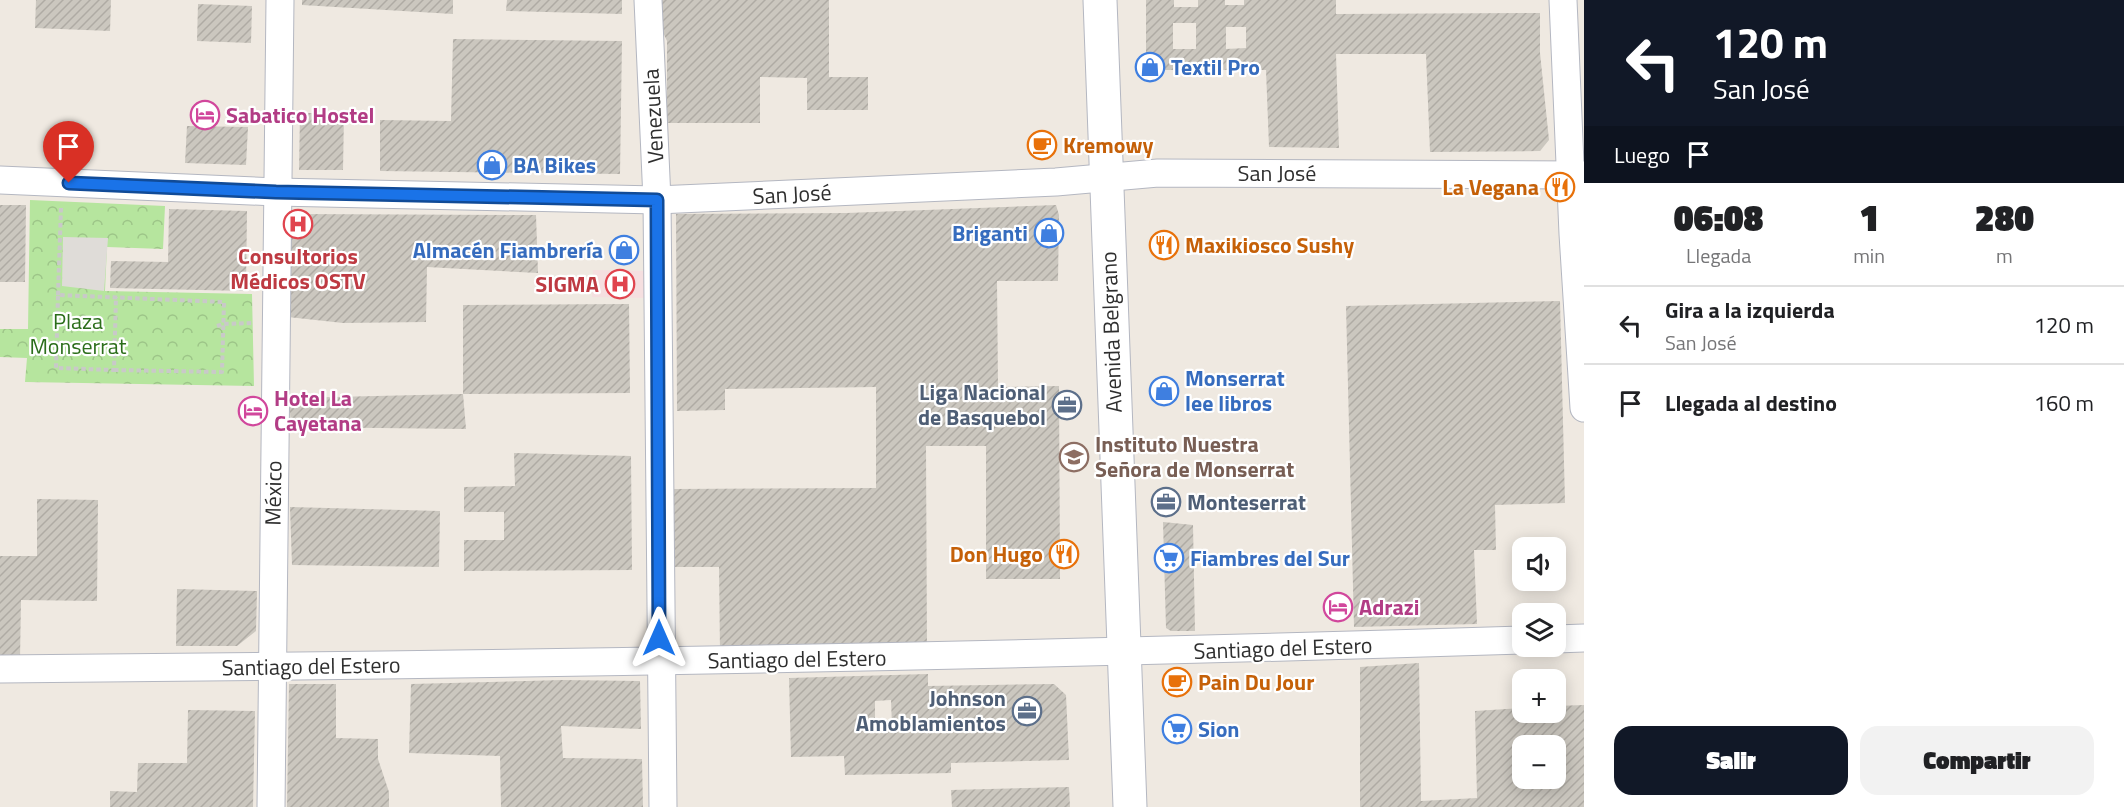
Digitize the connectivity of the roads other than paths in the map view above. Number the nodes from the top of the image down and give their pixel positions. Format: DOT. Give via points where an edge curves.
graph roads {
  1 [pos="280,0"];
  2 [pos="648,0"];
  3 [pos="1100,0"];
  4 [pos="1563,0"];
  5 [pos="1577,175"];
  6 [pos="1105,177"];
  7 [pos="0,180"];
  8 [pos="276,192"];
  9 [pos="657,200"];
  10 [pos="1584,408"];
  11 [pos="1584,638"];
  12 [pos="1566,639"];
  13 [pos="1512,640"];
  14 [pos="1124,653"];
  15 [pos="659,662"];
  16 [pos="271,667"];
  17 [pos="0,669"];
  18 [pos="271,807"];
  19 [pos="663,807"];
  20 [pos="1130,807"];
  1 -- 8 [label="street, México"];
  2 -- 9 [label="street, Venezuela"];
  3 -- 6 [label="main road, Avenida Belgrano"];
  4 -- 5 [label="street"];
  5 -- 6 [label="street, San José" via="1158,173"];
  5 -- 10 [label="street"];
  6 -- 9 [label="street, San José"];
  6 -- 14 [label="main road, Avenida Belgrano"];
  7 -- 8 [label="street, San José"];
  8 -- 9 [label="street, San José"];
  8 -- 16 [label="street, México"];
  9 -- 15 [label="street, Venezuela"];
  11 -- 12 [label="street"];
  13 -- 14 [label="street, Santiago del Estero"];
  14 -- 15 [label="street, Santiago del Estero"];
  14 -- 20 [label="main road, Avenida Belgrano"];
  15 -- 16 [label="street, Santiago del Estero"];
  15 -- 19 [label="street, Venezuela"];
  16 -- 17 [label="street, Santiago del Estero"];
  16 -- 18 [label="street, México"];
}
